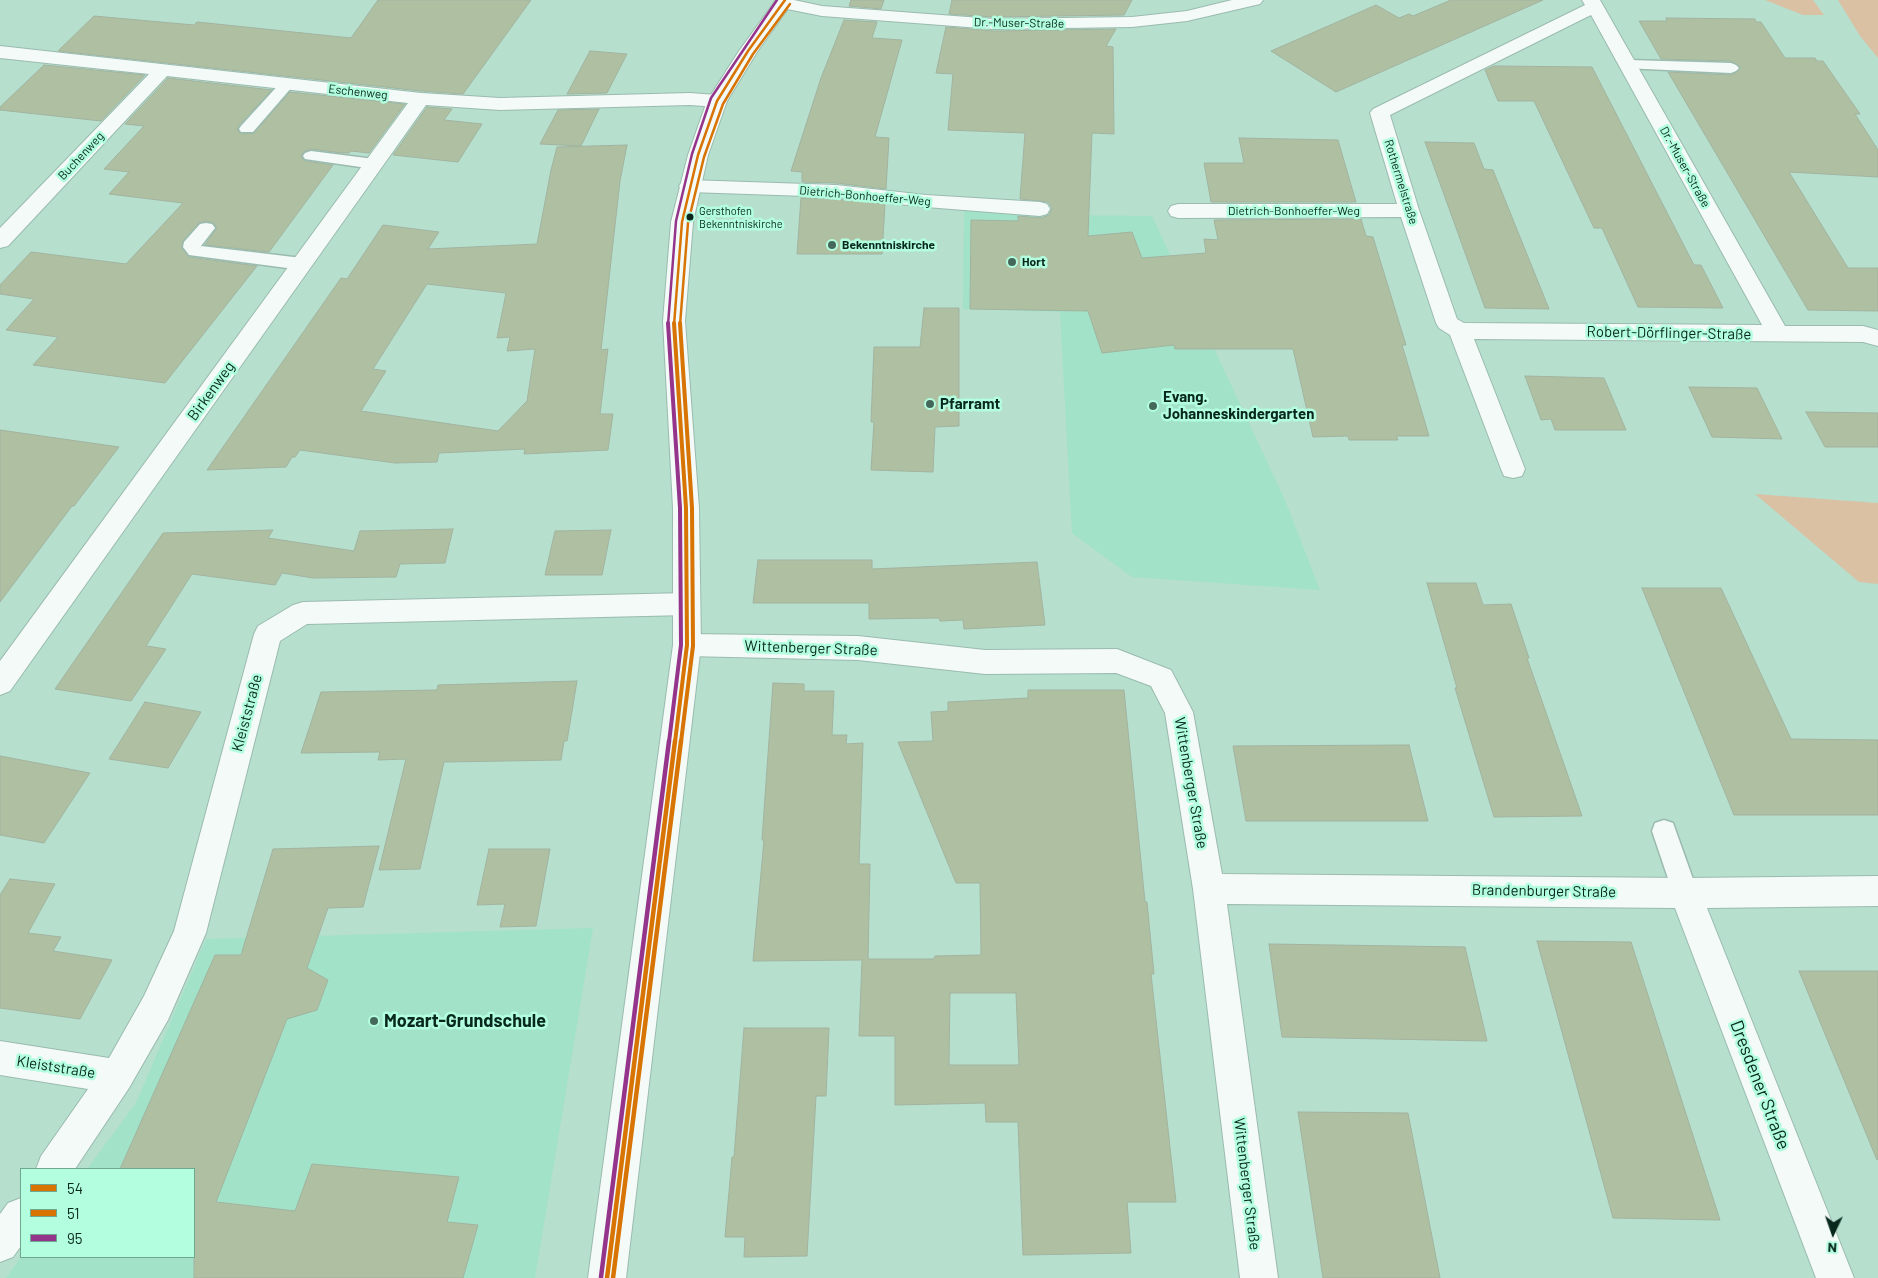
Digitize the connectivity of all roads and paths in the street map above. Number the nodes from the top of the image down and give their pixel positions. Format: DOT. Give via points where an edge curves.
graph roads {
  1 [pos="1254,0"];
  2 [pos="784,2"];
  3 [pos="1227,3"];
  4 [pos="1592,3"];
  5 [pos="0,52"];
  6 [pos="1629,65"];
  7 [pos="1731,68"];
  8 [pos="162,71"];
  9 [pos="287,84"];
  10 [pos="421,99"];
  11 [pos="717,101"];
  12 [pos="247,129"];
  13 [pos="312,156"];
  14 [pos="374,164"];
  15 [pos="689,186"];
  16 [pos="1040,209"];
  17 [pos="1409,210"];
  18 [pos="1178,211"];
  19 [pos="206,228"];
  20 [pos="0,241"];
  21 [pos="302,264"];
  22 [pos="1460,331"];
  23 [pos="1778,334"];
  24 [pos="1878,338"];
  25 [pos="1513,469"];
  26 [pos="687,604"];
  27 [pos="686,645"];
  28 [pos="0,683"];
  29 [pos="1664,831"];
  30 [pos="1209,889"];
  31 [pos="1878,891"];
  32 [pos="1685,893"];
  33 [pos="0,1058"];
  34 [pos="117,1076"];
  35 [pos="55,1168"];
  36 [pos="20,1217"];
  37 [pos="0,1244"];
  38 [pos="607,1278"];
  39 [pos="1259,1278"];
  40 [pos="1835,1278"];
  1 -- 3 [label="street, Dr.-Muser-Straße"];
  2 -- 3 [label="street, Dr.-Muser-Straße" via="822,10 994,24 1117,23 1187,16"];
  2 -- 11 [label="street"];
  4 -- 6 [label="street, Dr.-Muser-Straße"];
  4 -- 17 [label="street, Rothermelstraße" via="1380,113"];
  5 -- 8 [label="street, Eschenweg"];
  6 -- 7 [label="lane"];
  6 -- 23 [label="street, Dr.-Muser-Straße"];
  8 -- 9 [label="street, Eschenweg"];
  8 -- 20 [label="street, Buchenweg"];
  9 -- 10 [label="street, Eschenweg"];
  9 -- 12 [label="lane"];
  10 -- 11 [label="street, Eschenweg" via="500,104"];
  10 -- 14 [label="street, Birkenweg"];
  11 -- 15 [label="street"];
  13 -- 14 [label="lane"];
  14 -- 21 [label="street, Birkenweg"];
  15 -- 16 [label="street, Dietrich-Bonhoeffer-Weg" via="836,191"];
  15 -- 26 [label="street" via="682,222 674,322 686,508"];
  17 -- 18 [label="street, Dietrich-Bonhoeffer-Weg"];
  17 -- 22 [label="street, Rothermelstraße" via="1448,323"];
  19 -- 21 [label="lane" via="193,242 194,251"];
  21 -- 28 [label="street, Birkenweg"];
  22 -- 23 [label="street, Robert-Dörflinger-Straße"];
  22 -- 25 [label="street, Rothermelstraße"];
  23 -- 24 [label="street, Robert-Dörflinger-Straße" via="1863,334"];
  26 -- 27 [label="street"];
  26 -- 34 [label="street, Kleiststraße" via="303,613 268,634 190,933 156,1008"];
  27 -- 30 [label="street, Wittenberger Straße" via="858,648 986,662 1117,662 1161,678 1179,712"];
  27 -- 38 [label="street"];
  29 -- 32 [label="lane"];
  30 -- 32 [label="street, Brandenburger Straße"];
  30 -- 39 [label="street, Wittenberger Straße"];
  31 -- 32 [label="street, Brandenburger Straße"];
  32 -- 40 [label="street, Dresdener Straße"];
  33 -- 34 [label="street, Kleiststraße"];
  34 -- 35 [label="street"];
  36 -- 37 [label="street"];
}
